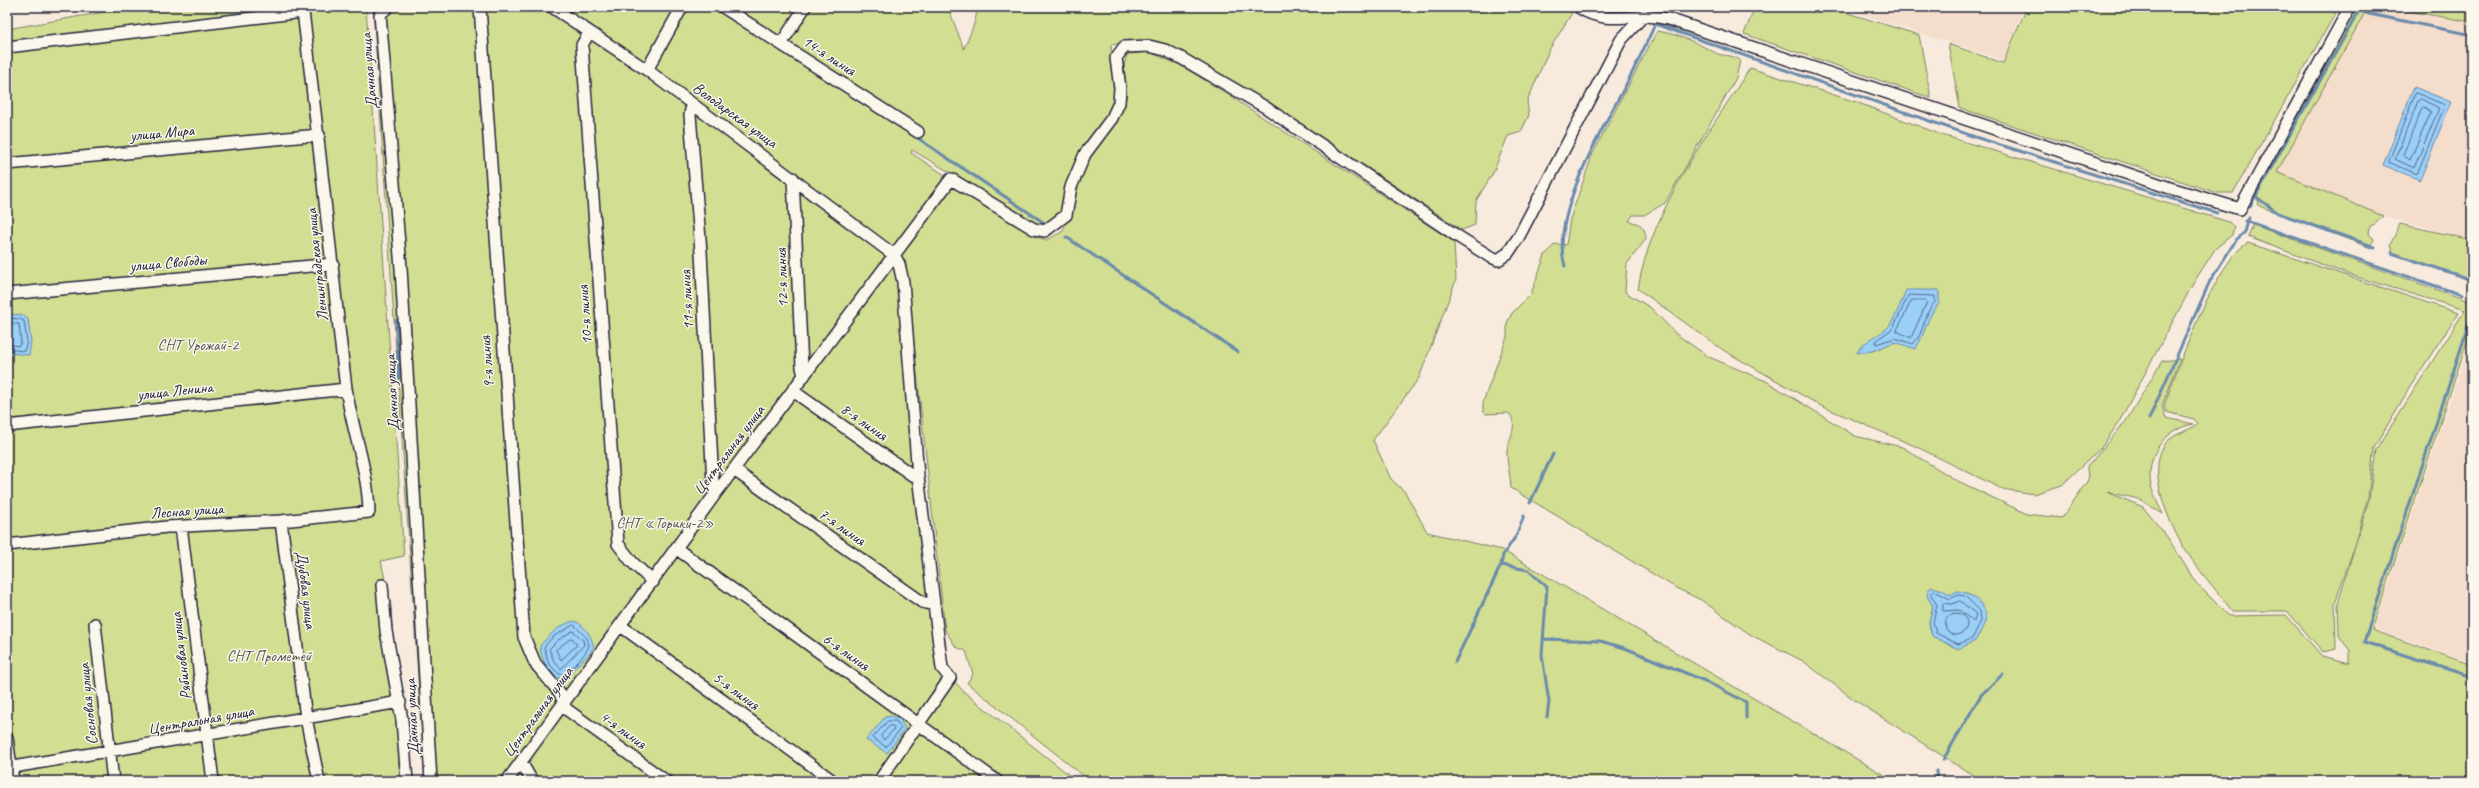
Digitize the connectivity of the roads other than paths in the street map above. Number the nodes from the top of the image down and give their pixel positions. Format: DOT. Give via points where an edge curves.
graph roads {
  1 [pos="388,7"];
  2 [pos="480,7"];
  3 [pos="552,7"];
  4 [pos="682,7"];
  5 [pos="723,7"];
  6 [pos="805,7"];
  7 [pos="1578,7"];
  8 [pos="2350,7"];
  9 [pos="1644,15"];
  10 [pos="589,33"];
  11 [pos="781,44"];
  12 [pos="7,46"];
  13 [pos="647,70"];
  14 [pos="692,104"];
  15 [pos="918,132"];
  16 [pos="319,135"];
  17 [pos="7,164"];
  18 [pos="793,178"];
  19 [pos="894,256"];
  20 [pos="333,264"];
  21 [pos="7,294"];
  22 [pos="804,376"];
  23 [pos="346,389"];
  24 [pos="794,391"];
  25 [pos="7,426"];
  26 [pos="734,470"];
  27 [pos="918,476"];
  28 [pos="716,494"];
  29 [pos="369,512"];
  30 [pos="281,522"];
  31 [pos="181,526"];
  32 [pos="7,545"];
  33 [pos="677,549"];
  34 [pos="653,582"];
  35 [pos="382,585"];
  36 [pos="934,605"];
  37 [pos="95,624"];
  38 [pos="621,626"];
  39 [pos="400,702"];
  40 [pos="564,702"];
  41 [pos="306,718"];
  42 [pos="918,723"];
  43 [pos="206,735"];
  44 [pos="7,738"];
  45 [pos="109,751"];
  46 [pos="521,762"];
  47 [pos="9,768"];
  48 [pos="13,781"];
  49 [pos="113,781"];
  50 [pos="213,781"];
  51 [pos="319,781"];
  52 [pos="407,781"];
  53 [pos="432,781"];
  54 [pos="507,781"];
  55 [pos="532,781"];
  56 [pos="666,781"];
  57 [pos="833,781"];
  58 [pos="879,781"];
  59 [pos="997,781"];
  1 -- 53 [label="street, Дачная улица" via="380,14 401,268"];
  2 -- 40 [label="street, 9-я линия" via="524,637 535,663 560,693"];
  3 -- 10 [label="street, Володарская улица"];
  4 -- 13 [label="street"];
  5 -- 11 [label="street, 14-я линия"];
  6 -- 11 [label="street"];
  7 -- 9 [label="street" via="1603,18"];
  8 -- 9 [label="street" via="2240,209 2170,188 1668,19"];
  9 -- 19 [label="street, Центральная улица" via="1621,40 1518,238 1502,259 1489,256 1265,107 1165,50 1136,45 1124,47 1116,58 1120,88 1118,103 1112,118 1085,154 1072,187 1066,215 1058,223 1045,231 1034,230 951,179"];
  10 -- 13 [label="street, Володарская улица"];
  10 -- 34 [label="street, 10-я линия" via="582,45 618,544"];
  11 -- 15 [label="street, 14-я линия"];
  12 -- 16 [label="street, Ленинградская улица" via="303,12"];
  13 -- 14 [label="street, Володарская улица"];
  14 -- 18 [label="street, Володарская улица"];
  14 -- 28 [label="street, 11-я линия" via="690,115 701,252 713,484"];
  16 -- 17 [label="street, улица Мира"];
  16 -- 20 [label="street, Ленинградская улица"];
  18 -- 19 [label="street, Володарская улица"];
  18 -- 22 [label="street, 12-я линия"];
  19 -- 22 [label="street, Центральная улица"];
  19 -- 27 [label="street" via="899,264 903,282"];
  20 -- 21 [label="street, улица Свободы"];
  20 -- 23 [label="street, Ленинградская улица"];
  22 -- 24 [label="street, Центральная улица"];
  23 -- 25 [label="street, улица Ленина"];
  23 -- 29 [label="street, Ленинградская улица" via="368,489"];
  24 -- 26 [label="street, Центральная улица"];
  24 -- 27 [label="street, 8-я линия" via="912,475"];
  26 -- 28 [label="street, Центральная улица"];
  26 -- 36 [label="street, 7-я линия" via="922,602"];
  27 -- 36 [label="street"];
  28 -- 33 [label="street, Центральная улица"];
  29 -- 30 [label="street, Лесная улица"];
  30 -- 31 [label="street, Лесная улица"];
  30 -- 41 [label="street, Дубовая улица"];
  31 -- 32 [label="street, Лесная улица"];
  31 -- 43 [label="street, Рябиновая улица"];
  33 -- 34 [label="street, Центральная улица"];
  33 -- 42 [label="street, 6-я линия"];
  34 -- 38 [label="street, Центральная улица"];
  35 -- 39 [label="street" via="386,631"];
  36 -- 42 [label="street" via="942,668 950,678"];
  37 -- 45 [label="street, Сосновая улица"];
  38 -- 40 [label="street, Центральная улица"];
  38 -- 57 [label="street, 5-я линия"];
  39 -- 41 [label="street, Центральная улица"];
  39 -- 52 [label="street"];
  40 -- 46 [label="street, Центральная улица"];
  40 -- 56 [label="street, 4-я линия" via="566,709"];
  41 -- 43 [label="street, Центральная улица"];
  41 -- 51 [label="street, Дубовая улица"];
  42 -- 58 [label="street"];
  42 -- 59 [label="street, 6-я линия"];
  43 -- 45 [label="street, Центральная улица"];
  43 -- 50 [label="street, Рябиновая улица"];
  44 -- 47 [label="street"];
  45 -- 47 [label="street, Центральная улица"];
  45 -- 49 [label="street, Сосновая улица"];
  46 -- 54 [label="street, Центральная улица"];
  46 -- 55 [label="street"];
  47 -- 48 [label="street"];
}
